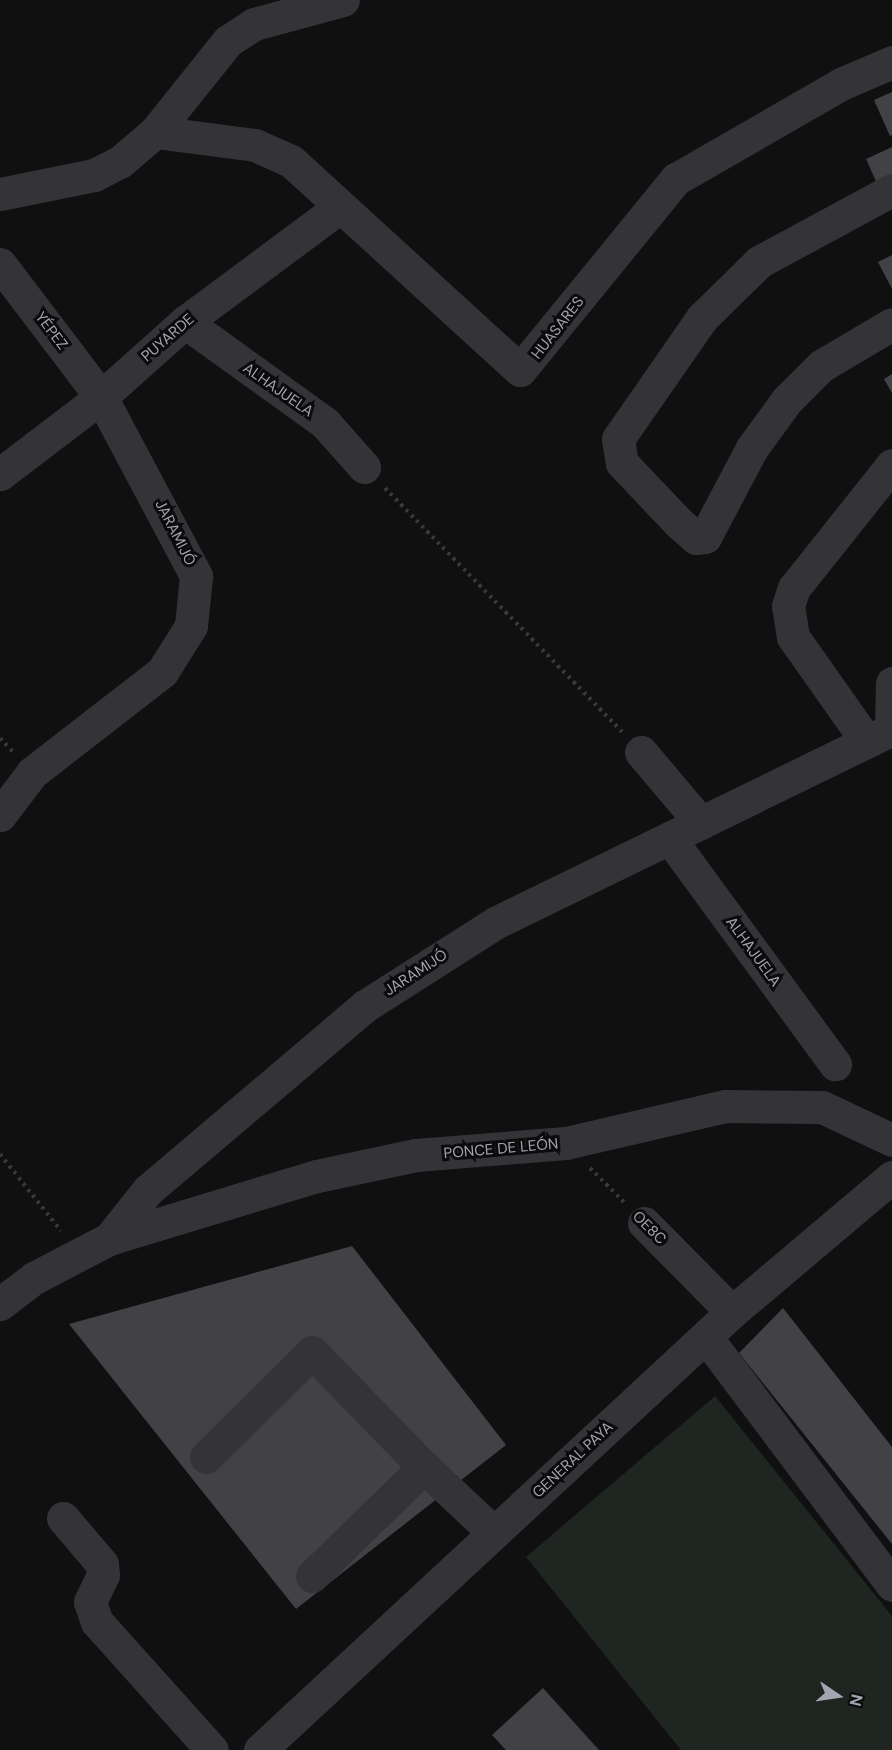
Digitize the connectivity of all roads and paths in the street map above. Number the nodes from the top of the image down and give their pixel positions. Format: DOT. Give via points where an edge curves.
graph roads {
  1 [pos="343,0"];
  2 [pos="892,62"];
  3 [pos="154,132"];
  4 [pos="892,190"];
  5 [pos="0,194"];
  6 [pos="341,206"];
  7 [pos="0,264"];
  8 [pos="185,321"];
  9 [pos="892,324"];
  10 [pos="101,397"];
  11 [pos="892,465"];
  12 [pos="364,467"];
  13 [pos="0,474"];
  14 [pos="892,683"];
  15 [pos="883,733"];
  16 [pos="641,752"];
  17 [pos="0,815"];
  18 [pos="701,823"];
  19 [pos="671,840"];
  20 [pos="835,1064"];
  21 [pos="892,1140"];
  22 [pos="566,1143"];
  23 [pos="0,1154"];
  24 [pos="892,1177"];
  25 [pos="644,1223"];
  26 [pos="109,1239"];
  27 [pos="80,1254"];
  28 [pos="0,1304"];
  29 [pos="732,1312"];
  30 [pos="706,1337"];
  31 [pos="206,1458"];
  32 [pos="424,1467"];
  33 [pos="63,1518"];
  34 [pos="494,1533"];
  35 [pos="312,1576"];
  36 [pos="892,1585"];
  37 [pos="212,1750"];
  38 [pos="260,1750"];
  1 -- 3 [label="street" via="254,24 228,41"];
  2 -- 6 [label="street, HUASARES" via="841,84 676,179 520,370"];
  3 -- 5 [label="street" via="120,162 94,175"];
  3 -- 6 [label="street, HUASARES" via="255,145 291,161"];
  4 -- 9 [label="street" via="759,262 702,318 618,439 622,463 678,522 696,537 705,537 752,448 787,400 821,366"];
  6 -- 8 [label="street, PUYARDE"];
  7 -- 10 [label="street, YÉPEZ"];
  8 -- 10 [label="street, PUYARDE"];
  8 -- 12 [label="street, ALHAJUELA" via="325,423"];
  10 -- 13 [label="street, PUYARDE"];
  10 -- 17 [label="street, JARAMIJÓ" via="188,552 196,576 191,626 162,672 32,772"];
  11 -- 15 [label="street" via="794,588 788,606 793,637"];
  12 -- 16 [label="path"];
  14 -- 15 [label="street"];
  15 -- 18 [label="street, JARAMIJÓ"];
  16 -- 18 [label="street"];
  18 -- 19 [label="street, JARAMIJÓ"];
  19 -- 20 [label="street, ALHAJUELA"];
  19 -- 26 [label="street, JARAMIJÓ" via="497,922 365,1006 148,1190"];
  21 -- 22 [label="street, PONCE DE LEÓN" via="822,1107 784,1103 725,1106"];
  22 -- 25 [label="path, OE8C"];
  22 -- 26 [label="street, PONCE DE LEÓN" via="405,1158 317,1176"];
  23 -- 27 [label="path"];
  24 -- 29 [label="street, GENERAL PAYA"];
  25 -- 29 [label="street, OE8C"];
  26 -- 27 [label="street, JARAMIJÓ"];
  27 -- 28 [label="street, JARAMIJÓ"];
  29 -- 30 [label="street, GENERAL PAYA"];
  30 -- 34 [label="street, GENERAL PAYA"];
  30 -- 36 [label="street"];
  31 -- 32 [label="street" via="312,1352"];
  32 -- 34 [label="street"];
  32 -- 35 [label="street"];
  33 -- 37 [label="street" via="102,1563 103,1575 90,1602 97,1622"];
  34 -- 38 [label="street, GENERAL PAYA"];
}
